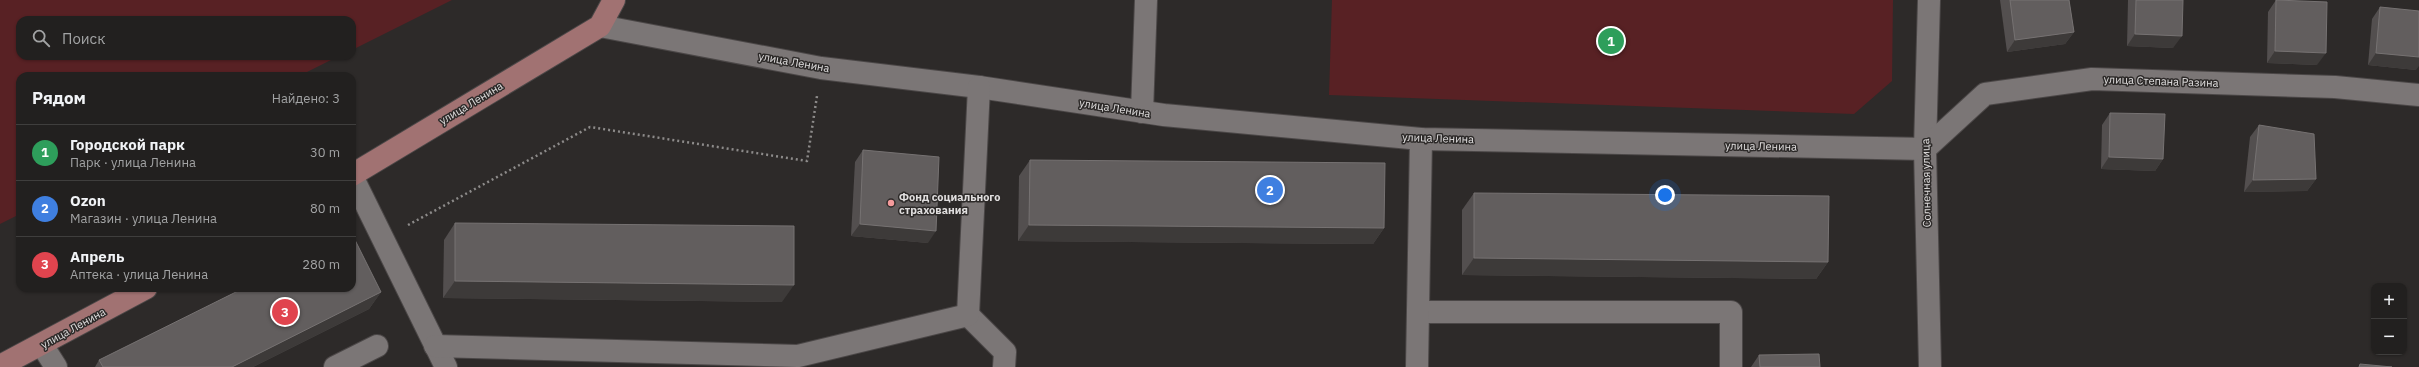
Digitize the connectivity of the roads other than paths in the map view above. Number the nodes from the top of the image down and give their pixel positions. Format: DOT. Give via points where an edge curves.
graph roads {
  1 [pos="614,0"];
  2 [pos="1146,0"];
  3 [pos="1929,0"];
  4 [pos="600,26"];
  5 [pos="979,87"];
  6 [pos="2419,95"];
  7 [pos="1142,112"];
  8 [pos="1421,138"];
  9 [pos="1925,149"];
  10 [pos="356,173"];
  11 [pos="356,183"];
  12 [pos="139,292"];
  13 [pos="1418,312"];
  14 [pos="968,315"];
  15 [pos="42,345"];
  16 [pos="377,346"];
  17 [pos="435,346"];
  18 [pos="0,366"];
  19 [pos="56,367"];
  20 [pos="335,367"];
  21 [pos="446,367"];
  22 [pos="1004,367"];
  23 [pos="1417,367"];
  24 [pos="1731,367"];
  25 [pos="1930,367"];
  1 -- 4 [label="main road"];
  2 -- 7 [label="street"];
  3 -- 9 [label="street, Солнечная улица"];
  4 -- 5 [label="street, улица Ленина" via="821,68"];
  4 -- 10 [label="main road, улица Ленина"];
  5 -- 7 [label="street, улица Ленина"];
  5 -- 14 [label="street"];
  6 -- 9 [label="street, улица Степана Разина" via="2335,87 2092,79 1985,94"];
  7 -- 8 [label="street, улица Ленина"];
  8 -- 9 [label="street, улица Ленина"];
  8 -- 13 [label="street"];
  9 -- 25 [label="street, Солнечная улица"];
  11 -- 17 [label="street"];
  12 -- 15 [label="main road, улица Ленина"];
  13 -- 23 [label="street"];
  13 -- 24 [label="street" via="1731,312"];
  14 -- 17 [label="street" via="798,356"];
  14 -- 22 [label="street" via="1005,352"];
  15 -- 18 [label="main road, улица Ленина"];
  15 -- 19 [label="street"];
  16 -- 20 [label="street"];
  17 -- 21 [label="street"];
}
